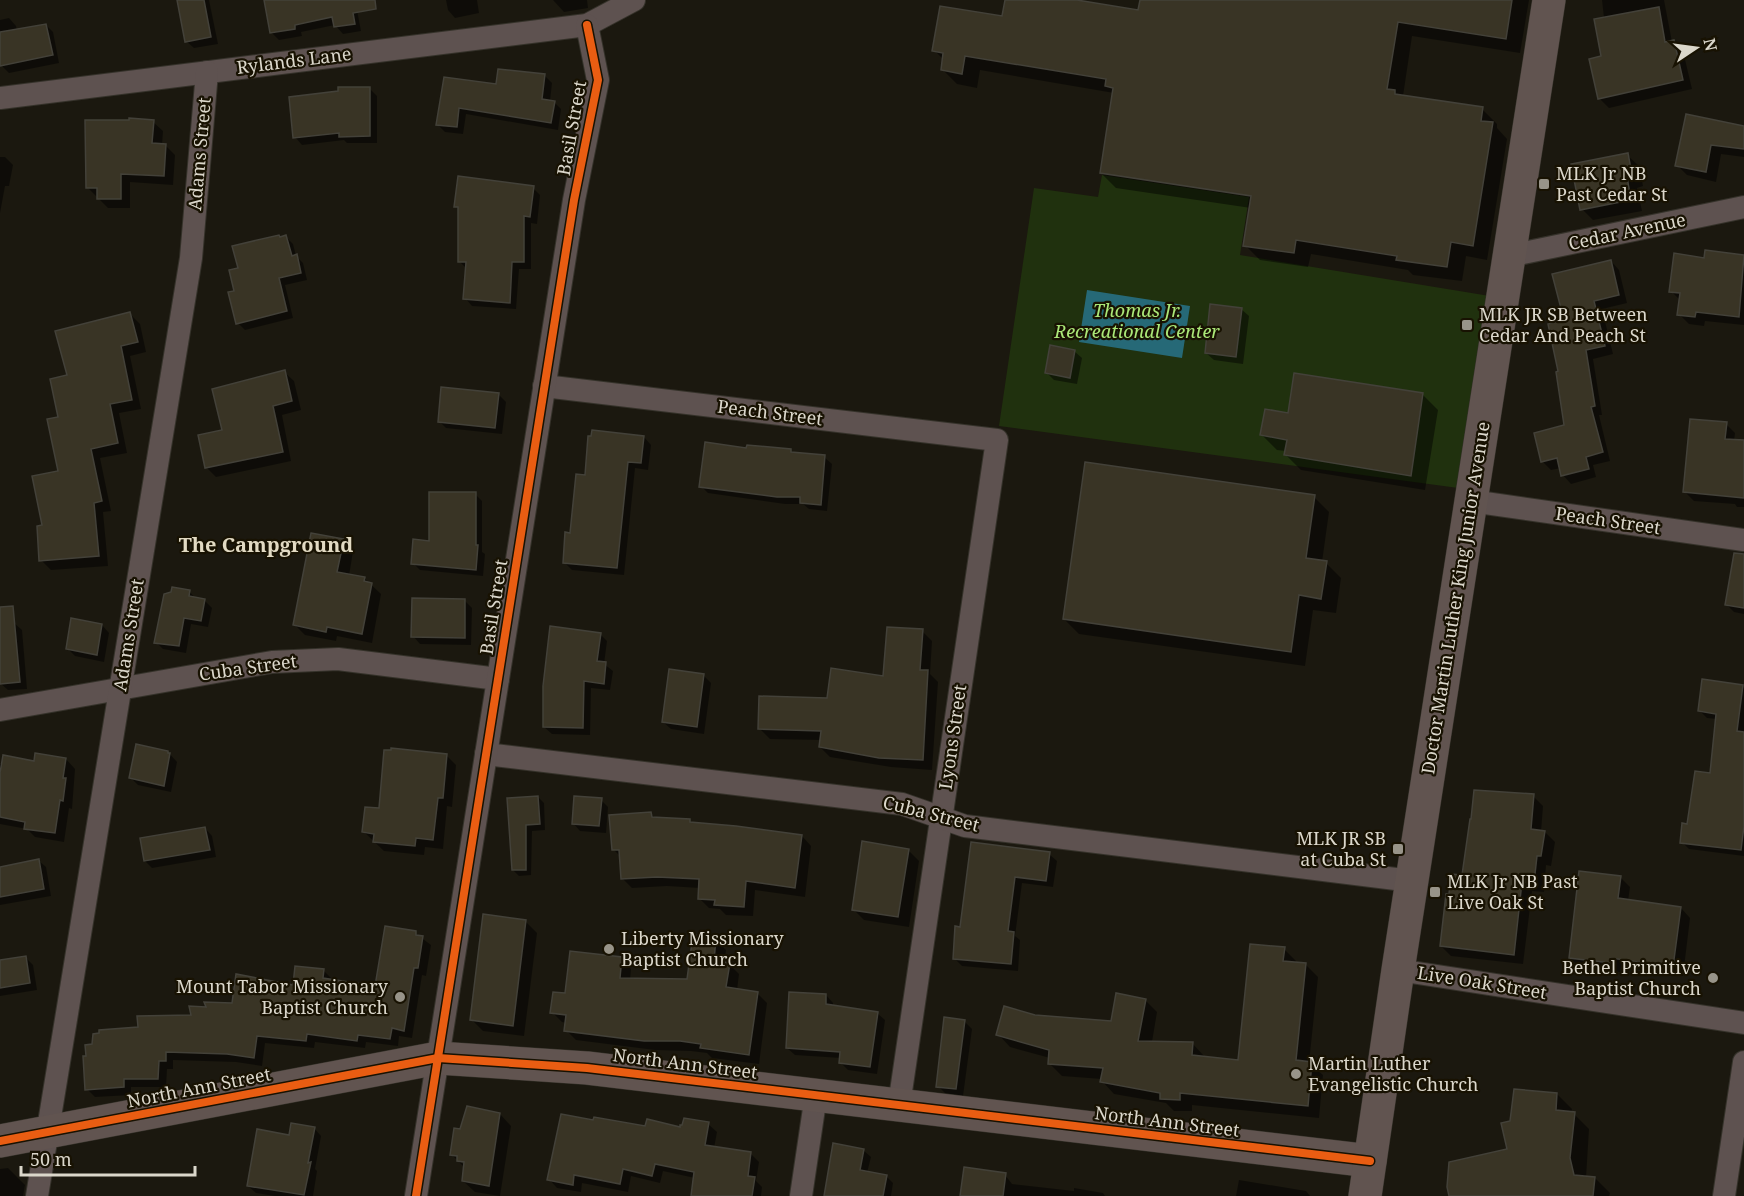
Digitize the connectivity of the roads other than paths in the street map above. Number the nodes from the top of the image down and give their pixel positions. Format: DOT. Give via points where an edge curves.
graph roads {
  1 [pos="634,0"];
  2 [pos="1549,0"];
  3 [pos="587,25"];
  4 [pos="207,72"];
  5 [pos="0,98"];
  6 [pos="1744,207"];
  7 [pos="1509,256"];
  8 [pos="544,386"];
  9 [pos="997,440"];
  10 [pos="1471,501"];
  11 [pos="1744,540"];
  12 [pos="498,679"];
  13 [pos="120,688"];
  14 [pos="0,710"];
  15 [pos="486,754"];
  16 [pos="941,817"];
  17 [pos="1412,881"];
  18 [pos="1398,970"];
  19 [pos="1744,1023"];
  20 [pos="438,1058"];
  21 [pos="1744,1062"];
  22 [pos="816,1095"];
  23 [pos="899,1105"];
  24 [pos="47,1132"];
  25 [pos="0,1142"];
  26 [pos="1370,1161"];
  27 [pos="37,1196"];
  28 [pos="416,1196"];
  29 [pos="801,1196"];
  30 [pos="1365,1196"];
  31 [pos="1724,1196"];
  1 -- 3 [label="street"];
  2 -- 7 [label="street, Doctor Martin Luther King Junior Avenue"];
  3 -- 4 [label="street, Rylands Lane"];
  3 -- 8 [label="street, Basil Street" via="598,80"];
  4 -- 5 [label="street, Rylands Lane"];
  4 -- 13 [label="street, Adams Street" via="191,258"];
  6 -- 7 [label="street, Cedar Avenue"];
  7 -- 10 [label="street, Doctor Martin Luther King Junior Avenue"];
  8 -- 9 [label="street, Peach Street"];
  8 -- 12 [label="street, Basil Street"];
  9 -- 16 [label="street, Lyons Street"];
  10 -- 11 [label="street, Peach Street"];
  10 -- 17 [label="street, Doctor Martin Luther King Junior Avenue"];
  12 -- 13 [label="street, Cuba Street" via="338,659 273,662"];
  12 -- 15 [label="street, Basil Street"];
  13 -- 14 [label="street, Cuba Street"];
  13 -- 24 [label="street, Adams Street"];
  15 -- 16 [label="street, Cuba Street" via="902,804"];
  15 -- 20 [label="street, Basil Street"];
  16 -- 17 [label="street, Cuba Street" via="965,826"];
  16 -- 23 [label="street, Lyons Street"];
  17 -- 18 [label="street, Doctor Martin Luther King Junior Avenue"];
  18 -- 19 [label="street, Live Oak Street"];
  18 -- 26 [label="street, Doctor Martin Luther King Junior Avenue"];
  20 -- 22 [label="street, North Ann Street" via="587,1068"];
  20 -- 24 [label="street, North Ann Street"];
  20 -- 28 [label="street, Basil Street"];
  21 -- 31 [label="street"];
  22 -- 23 [label="street, North Ann Street"];
  22 -- 29 [label="street"];
  23 -- 26 [label="street, North Ann Street"];
  24 -- 25 [label="street, North Ann Street"];
  24 -- 27 [label="street, Adams Street"];
  26 -- 30 [label="street, Doctor Martin Luther King Junior Avenue"];
}
